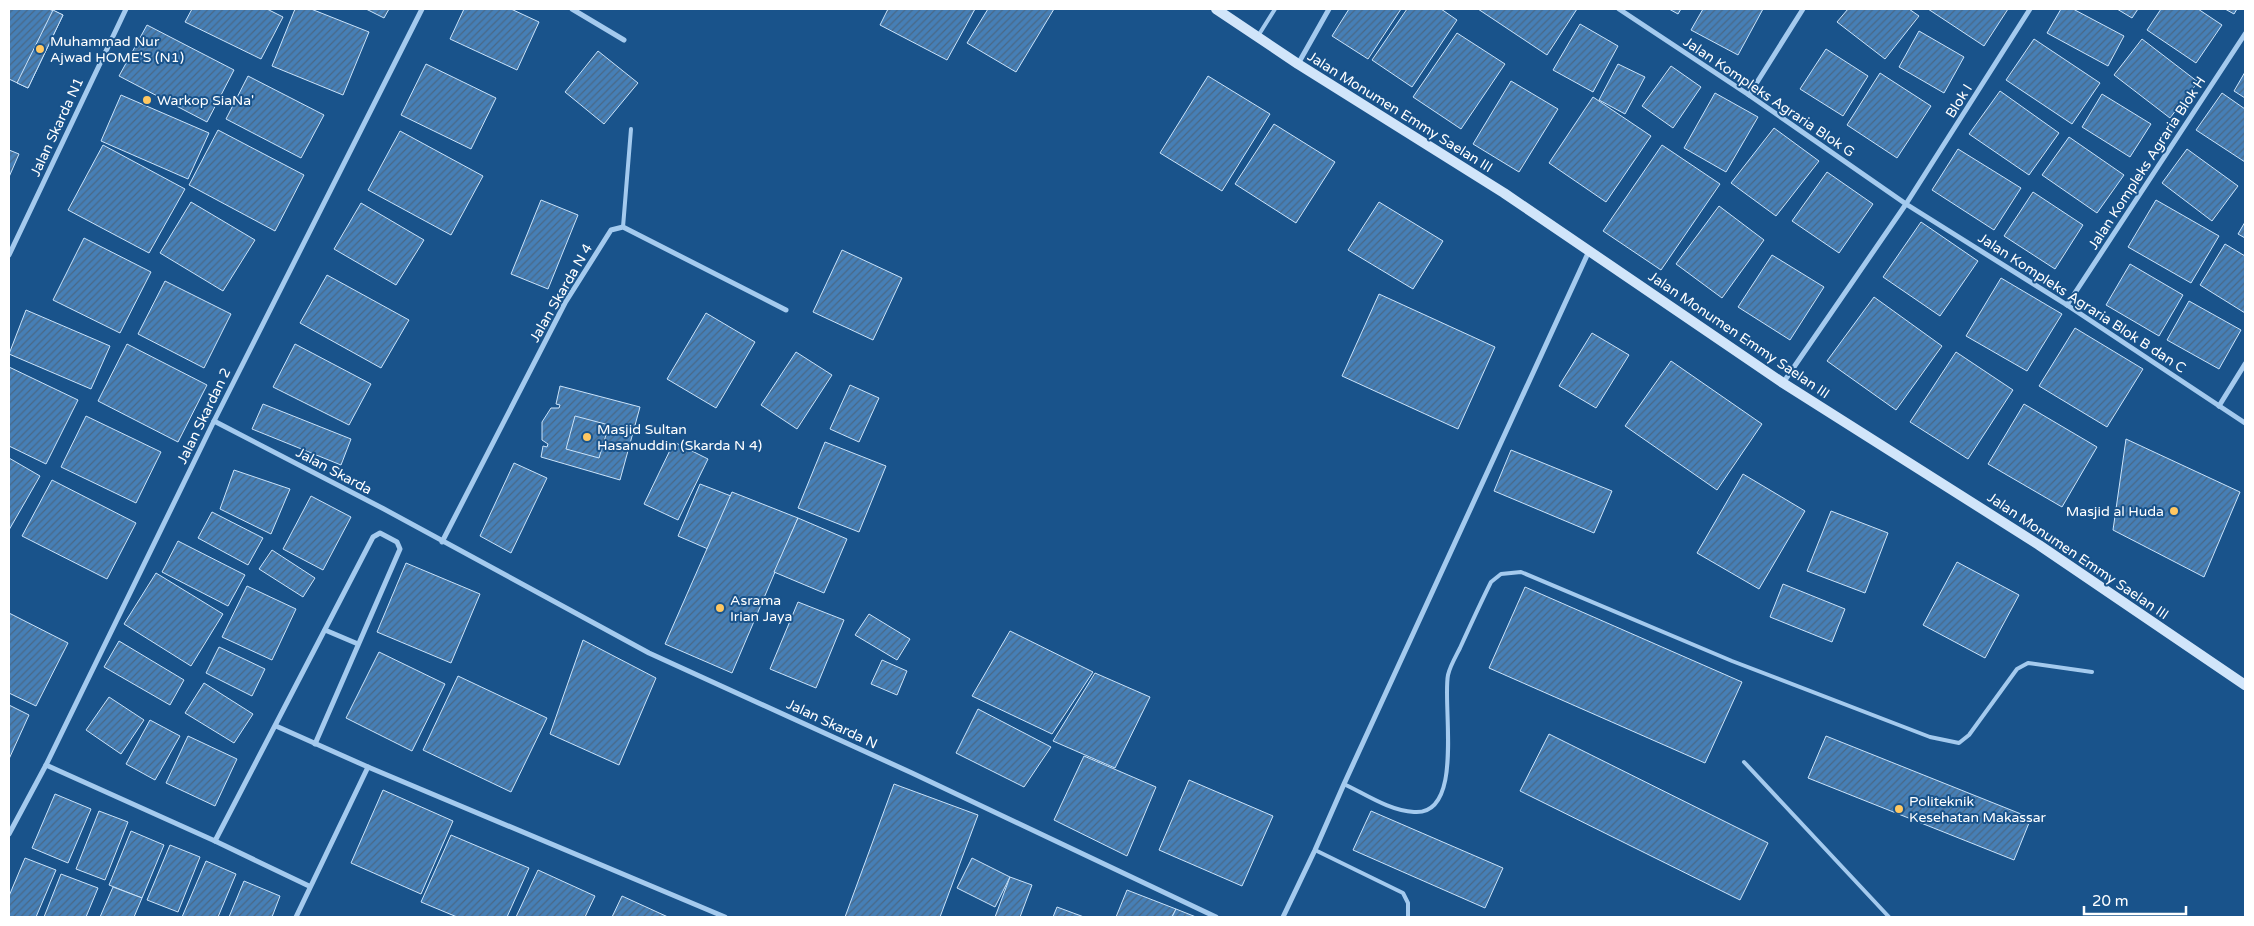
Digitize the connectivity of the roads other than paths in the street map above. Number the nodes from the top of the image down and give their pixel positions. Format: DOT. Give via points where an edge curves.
graph roads {
  1 [pos="126,9"];
  2 [pos="422,9"];
  3 [pos="572,9"];
  4 [pos="1216,9"];
  5 [pos="1275,9"];
  6 [pos="1329,9"];
  7 [pos="1619,9"];
  8 [pos="1803,9"];
  9 [pos="2030,9"];
  10 [pos="2245,34"];
  11 [pos="1258,36"];
  12 [pos="624,40"];
  13 [pos="1298,64"];
  14 [pos="1749,94"];
  15 [pos="631,129"];
  16 [pos="1906,204"];
  17 [pos="623,227"];
  18 [pos="1589,250"];
  19 [pos="9,255"];
  20 [pos="2067,305"];
  21 [pos="786,310"];
  22 [pos="2245,364"];
  23 [pos="1783,383"];
  24 [pos="2219,406"];
  25 [pos="214,421"];
  26 [pos="2245,423"];
  27 [pos="442,542"];
  28 [pos="325,630"];
  29 [pos="358,644"];
  30 [pos="2092,672"];
  31 [pos="2245,685"];
  32 [pos="276,726"];
  33 [pos="315,744"];
  34 [pos="1744,762"];
  35 [pos="46,765"];
  36 [pos="368,767"];
  37 [pos="1344,784"];
  38 [pos="9,834"];
  39 [pos="215,841"];
  40 [pos="1315,850"];
  41 [pos="309,886"];
  42 [pos="296,917"];
  43 [pos="725,917"];
  44 [pos="1216,917"];
  45 [pos="1283,917"];
  46 [pos="1408,917"];
  47 [pos="1889,917"];
  1 -- 19 [label="street, Jalan Skarda N1"];
  2 -- 25 [label="street, Jalan Skardan 2"];
  3 -- 12 [label="street"];
  4 -- 11 [label="street, Jalan Monumen Emmy Saelan III"];
  5 -- 11 [label="lane"];
  6 -- 13 [label="street"];
  7 -- 14 [label="street, Jalan Kompleks Agraria Blok G"];
  8 -- 14 [label="street"];
  9 -- 16 [label="street, Blok I"];
  10 -- 20 [label="street, Jalan Kompleks Agraria Blok H"];
  11 -- 13 [label="street, Jalan Monumen Emmy Saelan III"];
  13 -- 18 [label="street, Jalan Monumen Emmy Saelan III"];
  14 -- 16 [label="street, Jalan Kompleks Agraria Blok G"];
  15 -- 17 [label="lane"];
  16 -- 20 [label="street, Jalan Kompleks Agraria Blok B dan C"];
  16 -- 23 [label="street, Blok I"];
  17 -- 21 [label="street"];
  17 -- 27 [label="street, Jalan Skarda N 4" via="611,230 565,303"];
  18 -- 23 [label="street, Jalan Monumen Emmy Saelan III"];
  18 -- 37 [label="street"];
  20 -- 24 [label="street, Jalan Kompleks Agraria Blok B dan C"];
  22 -- 24 [label="street"];
  23 -- 31 [label="street, Jalan Monumen Emmy Saelan III" via="2040,545"];
  24 -- 26 [label="street, Jalan Kompleks Agraria Blok B dan C"];
  25 -- 27 [label="street, Jalan Skarda"];
  25 -- 35 [label="street, Jalan Skardan 2"];
  27 -- 44 [label="street, Jalan Skarda N" via="649,653"];
  28 -- 29 [label="street"];
  28 -- 29 [label="street" via="373,537 380,533 397,542 400,549"];
  28 -- 32 [label="street"];
  29 -- 33 [label="street"];
  30 -- 37 [label="lane" via="2028,662 2017,669 1969,735 1959,743 1930,736 1732,661 1521,572 1501,574 1490,582 1448,673 1448,771 1441,795 1432,808 1415,813 1396,808"];
  32 -- 33 [label="street"];
  32 -- 39 [label="street"];
  33 -- 36 [label="street"];
  34 -- 47 [label="lane"];
  35 -- 38 [label="street, Jalan Skardan 2"];
  35 -- 39 [label="street"];
  36 -- 41 [label="street"];
  36 -- 43 [label="street"];
  37 -- 40 [label="street"];
  39 -- 41 [label="street"];
  40 -- 45 [label="street"];
  40 -- 46 [label="lane" via="1403,893 1408,903"];
  41 -- 42 [label="street"];
}
